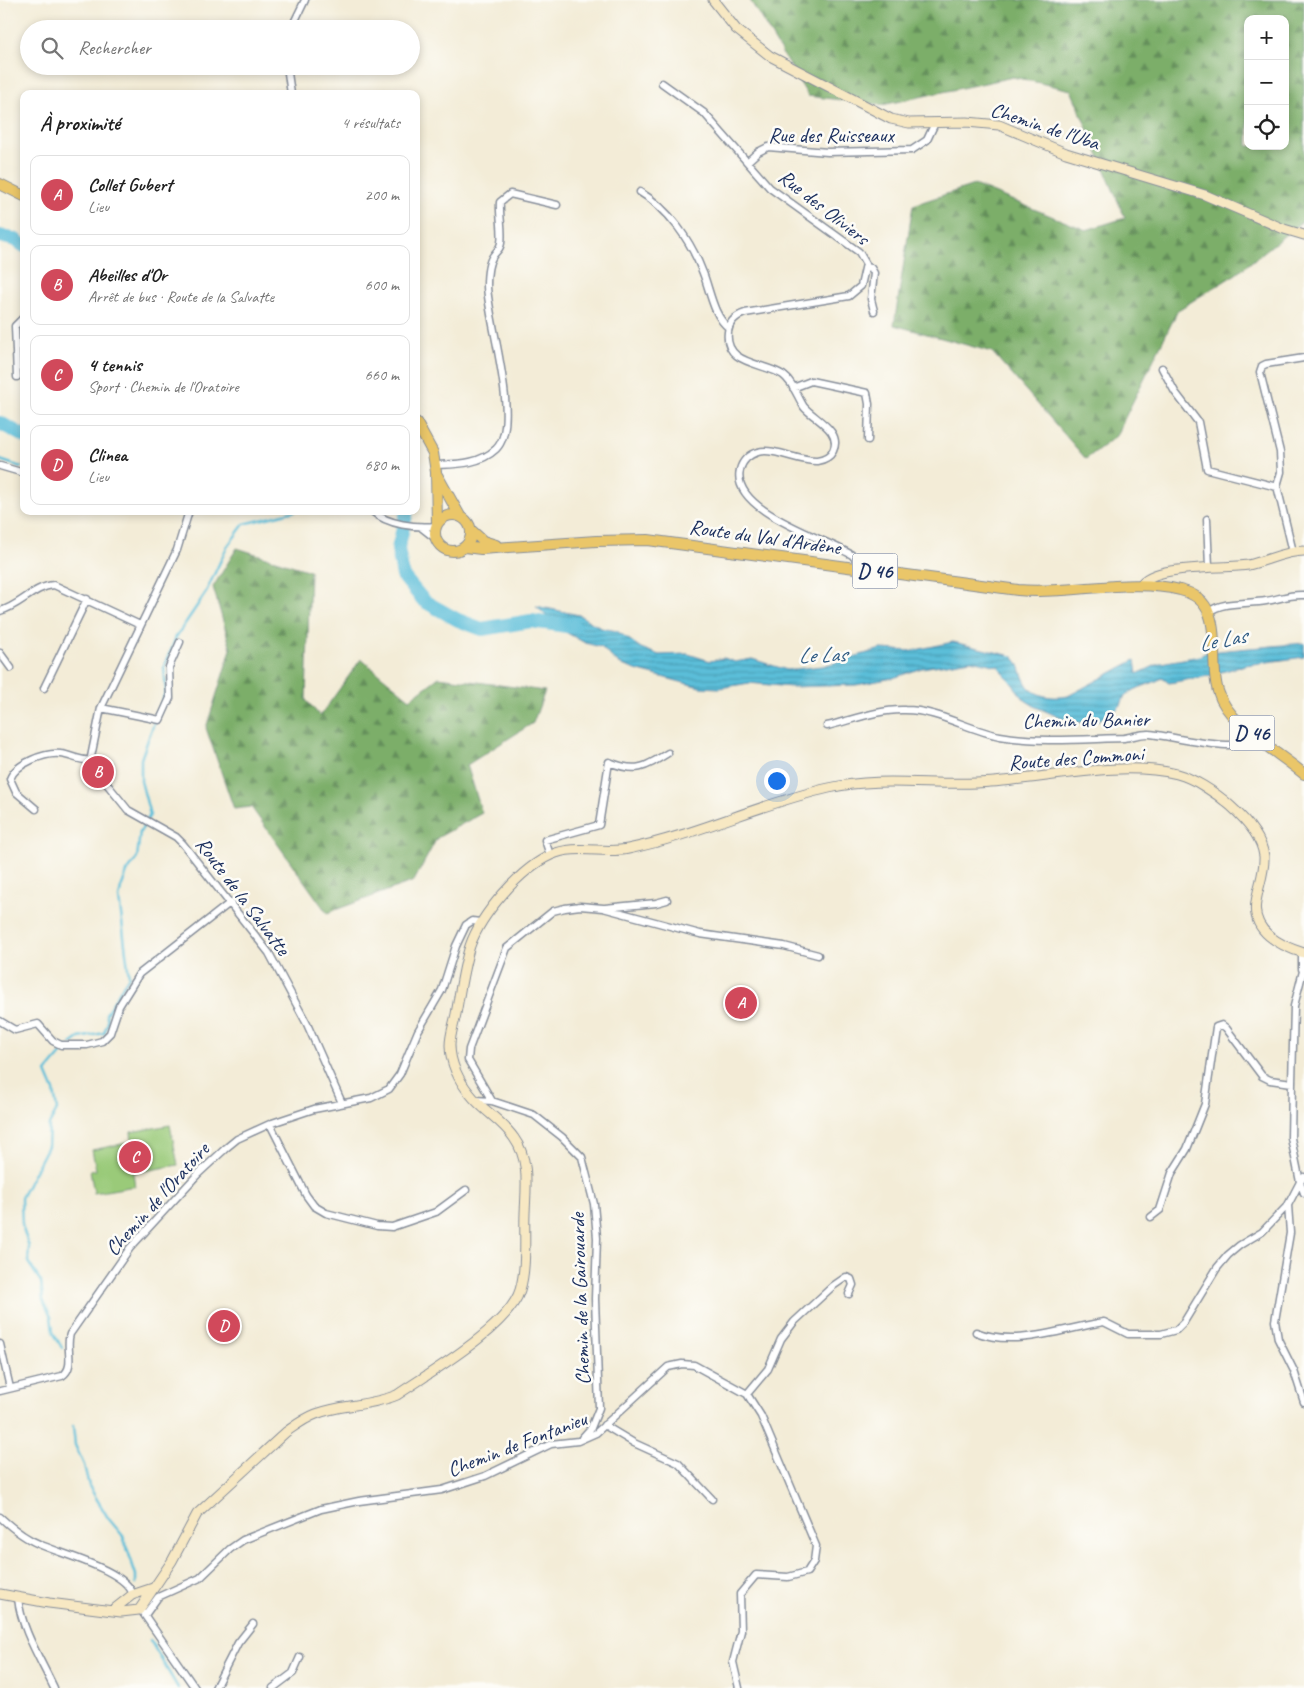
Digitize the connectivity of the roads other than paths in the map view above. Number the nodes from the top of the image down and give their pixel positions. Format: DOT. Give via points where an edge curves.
graph roads {
  1 [pos="305,0"];
  2 [pos="713,0"];
  3 [pos="296,20"];
  4 [pos="288,75"];
  5 [pos="662,83"];
  6 [pos="290,90"];
  7 [pos="935,123"];
  8 [pos="747,162"];
  9 [pos="0,184"];
  10 [pos="640,192"];
  11 [pos="20,194"];
  12 [pos="557,205"];
  13 [pos="1304,235"];
  14 [pos="866,266"];
  15 [pos="874,311"];
  16 [pos="20,322"];
  17 [pos="729,328"];
  18 [pos="1304,358"];
  19 [pos="1162,368"];
  20 [pos="17,378"];
  21 [pos="793,388"];
  22 [pos="420,428"];
  23 [pos="868,440"];
  24 [pos="0,466"];
  25 [pos="435,469"];
  26 [pos="20,472"];
  27 [pos="1277,487"];
  28 [pos="188,515"];
  29 [pos="378,515"];
  30 [pos="460,516"];
  31 [pos="1207,518"];
  32 [pos="437,525"];
  33 [pos="419,527"];
  34 [pos="471,530"];
  35 [pos="436,540"];
  36 [pos="499,546"];
  37 [pos="465,547"];
  38 [pos="1304,551"];
  39 [pos="1293,552"];
  40 [pos="1209,567"];
  41 [pos="857,569"];
  42 [pos="1141,585"];
  43 [pos="1304,596"];
  44 [pos="87,599"];
  45 [pos="0,611"];
  46 [pos="1209,612"];
  47 [pos="140,625"];
  48 [pos="180,642"];
  49 [pos="0,653"];
  50 [pos="11,668"];
  51 [pos="44,688"];
  52 [pos="101,708"];
  53 [pos="827,726"];
  54 [pos="1257,738"];
  55 [pos="668,753"];
  56 [pos="92,760"];
  57 [pos="1304,774"];
  58 [pos="36,809"];
  59 [pos="550,855"];
  60 [pos="667,900"];
  61 [pos="231,902"];
  62 [pos="603,908"];
  63 [pos="480,922"];
  64 [pos="1303,952"];
  65 [pos="818,955"];
  66 [pos="1303,971"];
  67 [pos="0,1021"];
  68 [pos="1292,1083"];
  69 [pos="474,1100"];
  70 [pos="492,1101"];
  71 [pos="342,1102"];
  72 [pos="270,1124"];
  73 [pos="1302,1180"];
  74 [pos="466,1190"];
  75 [pos="1304,1193"];
  76 [pos="1288,1205"];
  77 [pos="1152,1217"];
  78 [pos="849,1294"];
  79 [pos="976,1332"];
  80 [pos="0,1344"];
  81 [pos="10,1388"];
  82 [pos="0,1391"];
  83 [pos="747,1394"];
  84 [pos="1304,1402"];
  85 [pos="604,1425"];
  86 [pos="578,1441"];
  87 [pos="712,1498"];
  88 [pos="0,1517"];
  89 [pos="154,1588"];
  90 [pos="0,1594"];
  91 [pos="132,1597"];
  92 [pos="18,1598"];
  93 [pos="140,1609"];
  94 [pos="113,1610"];
  95 [pos="254,1624"];
  96 [pos="300,1657"];
  97 [pos="54,1688"];
  98 [pos="195,1688"];
  99 [pos="215,1688"];
  100 [pos="273,1688"];
  101 [pos="739,1688"];
  1 -- 3 [label="street"];
  2 -- 7 [label="street, Chemin de l'Uba" via="742,35 776,59 891,118 905,123"];
  4 -- 6 [label="street"];
  5 -- 8 [label="street, Rue des Oliviers" via="704,113"];
  7 -- 8 [label="street, Rue des Ruisseaux" via="926,140 912,150 835,152 768,147"];
  7 -- 13 [label="street, Chemin de l'Uba" via="985,122 1008,128 1066,153 1205,195"];
  8 -- 14 [label="street, Rue des Oliviers" via="780,195 859,252"];
  9 -- 11 [label="main road"];
  10 -- 17 [label="street" via="666,214 684,236 701,268 719,316"];
  12 -- 25 [label="street" via="510,194 500,202 501,242 492,257 487,285 507,425 497,448 488,455 467,464"];
  14 -- 15 [label="street" via="874,272 871,299"];
  14 -- 17 [label="street, Rue des Oliviers" via="861,286 849,296 745,313 736,317"];
  16 -- 20 [label="street" via="15,326"];
  17 -- 21 [label="street" via="728,341 736,356 779,373"];
  18 -- 27 [label="street" via="1266,364 1260,370 1280,452 1281,472"];
  19 -- 27 [label="street" via="1198,422 1207,469"];
  21 -- 23 [label="street" via="811,381 867,393"];
  21 -- 41 [label="street" via="808,411 831,432 835,440 832,453 826,459 813,461 758,452 742,464 741,485 772,517 852,555"];
  22 -- 25 [label="main road" via="429,442"];
  24 -- 26 [label="street"];
  25 -- 30 [label="main road"];
  25 -- 32 [label="main road"];
  27 -- 39 [label="street"];
  28 -- 47 [label="street" via="177,550"];
  29 -- 33 [label="street"];
  30 -- 32 [label="main road" via="450,515"];
  30 -- 34 [label="main road"];
  31 -- 40 [label="street"];
  32 -- 33 [label="street"];
  32 -- 35 [label="main road"];
  33 -- 35 [label="street"];
  34 -- 36 [label="main road, Route du Val d'Ardène / D 46" via="483,541"];
  34 -- 37 [label="main road"];
  35 -- 37 [label="main road" via="448,551"];
  36 -- 37 [label="main road, Route du Val d'Ardène / D 46"];
  36 -- 41 [label="main road, Route du Val d'Ardène / D 46" via="648,540"];
  38 -- 39 [label="street"];
  39 -- 40 [label="street" via="1248,565"];
  40 -- 42 [label="street" via="1156,575"];
  41 -- 42 [label="main road, Route du Val d'Ardène / D 46" via="1028,591"];
  42 -- 46 [label="main road, Route du Val d'Ardène / D 46" via="1186,591"];
  43 -- 46 [label="street" via="1289,595 1218,607"];
  44 -- 45 [label="street" via="51,585"];
  44 -- 47 [label="street"];
  44 -- 51 [label="street"];
  46 -- 54 [label="main road, Route du Val d'Ardène / D 46" via="1214,626 1215,681 1221,699 1238,724"];
  47 -- 52 [label="street"];
  48 -- 52 [label="street" via="169,667 170,698 160,720"];
  49 -- 50 [label="street"];
  52 -- 56 [label="street"];
  53 -- 54 [label="street, Chemin du Banier" via="906,710 926,713 994,735 1016,738 1070,741 1149,734 1202,744 1248,744"];
  54 -- 57 [label="main road, D 46"];
  55 -- 59 [label="street" via="643,768 624,768 609,762 598,826 546,840"];
  56 -- 58 [label="street" via="58,754 27,763 14,771 10,780 13,788"];
  56 -- 61 [label="street, Route de la Salvatte" via="94,768 128,810 180,840"];
  59 -- 63 [label="street" via="509,888"];
  59 -- 64 [label="street, Route des Commoni" via="564,851 624,850 657,842 826,788 862,783 980,783 1139,769 1175,774 1199,782 1214,791 1257,837 1264,862 1256,918 1260,928 1268,934"];
  60 -- 62 [label="street"];
  61 -- 67 [label="street" via="139,974 119,1006 113,1028 98,1043 65,1046 53,1041 38,1024 15,1030"];
  61 -- 71 [label="street, Route de la Salvatte" via="257,936 291,991"];
  62 -- 65 [label="street" via="700,934 784,946"];
  62 -- 70 [label="street" via="580,906 553,911 507,948 469,1049 468,1060"];
  63 -- 69 [label="street" via="467,956 450,1044 462,1084"];
  63 -- 71 [label="street" via="472,921 466,925 442,990 418,1031 396,1081 389,1089 371,1098"];
  64 -- 66 [label="street"];
  66 -- 68 [label="street" via="1294,1006"];
  68 -- 73 [label="street" via="1291,1138"];
  68 -- 77 [label="street" via="1262,1076 1226,1028 1216,1027 1206,1100 1186,1152 1172,1173 1160,1210"];
  69 -- 70 [label="street, Chemin de la Gairouarde"];
  69 -- 89 [label="street" via="501,1122 515,1138 524,1156 523,1275 515,1302 495,1325 397,1395 318,1413 286,1432 197,1514"];
  70 -- 86 [label="street, Chemin de la Gairouarde" via="534,1116 582,1157 594,1204 599,1408 591,1428"];
  71 -- 72 [label="street, Chemin de l'Oratoire"];
  72 -- 74 [label="street" via="306,1195 314,1206 326,1213 392,1227 436,1212"];
  72 -- 81 [label="street, Chemin de l'Oratoire" via="237,1139 226,1148 130,1248 70,1334 67,1346 70,1367 66,1374"];
  73 -- 75 [label="street"];
  73 -- 76 [label="street"];
  76 -- 79 [label="street" via="1262,1232 1228,1255 1184,1322 1172,1332 1128,1334 1104,1322 1032,1336"];
  76 -- 84 [label="street" via="1290,1229 1275,1321 1278,1339 1294,1371"];
  78 -- 83 [label="street" via="853,1285 846,1277 794,1322 781,1339 768,1369"];
  80 -- 81 [label="street"];
  81 -- 82 [label="street, Chemin de l'Oratoire"];
  83 -- 85 [label="street, Chemin de Fontanieu" via="694,1365 668,1367"];
  83 -- 101 [label="street, Chemin de Fontanieu" via="761,1416 816,1546 808,1572 788,1577 756,1576 740,1594 741,1631 733,1662"];
  85 -- 86 [label="street, Chemin de Fontanieu" via="596,1433"];
  85 -- 87 [label="street" via="678,1463"];
  86 -- 93 [label="street, Chemin de Fontanieu" via="552,1444 485,1476 442,1490 321,1509 243,1540 200,1578"];
  88 -- 91 [label="street" via="34,1542 96,1565 126,1584"];
  89 -- 91 [label="street"];
  89 -- 93 [label="street"];
  90 -- 92 [label="street"];
  91 -- 93 [label="street" via="142,1598"];
  91 -- 93 [label="street" via="127,1606"];
  91 -- 94 [label="street"];
  92 -- 94 [label="street"];
  92 -- 97 [label="street" via="19,1609"];
  93 -- 94 [label="street"];
  93 -- 98 [label="street"];
  95 -- 99 [label="street" via="238,1643"];
  96 -- 100 [label="street" via="293,1673"];
}
